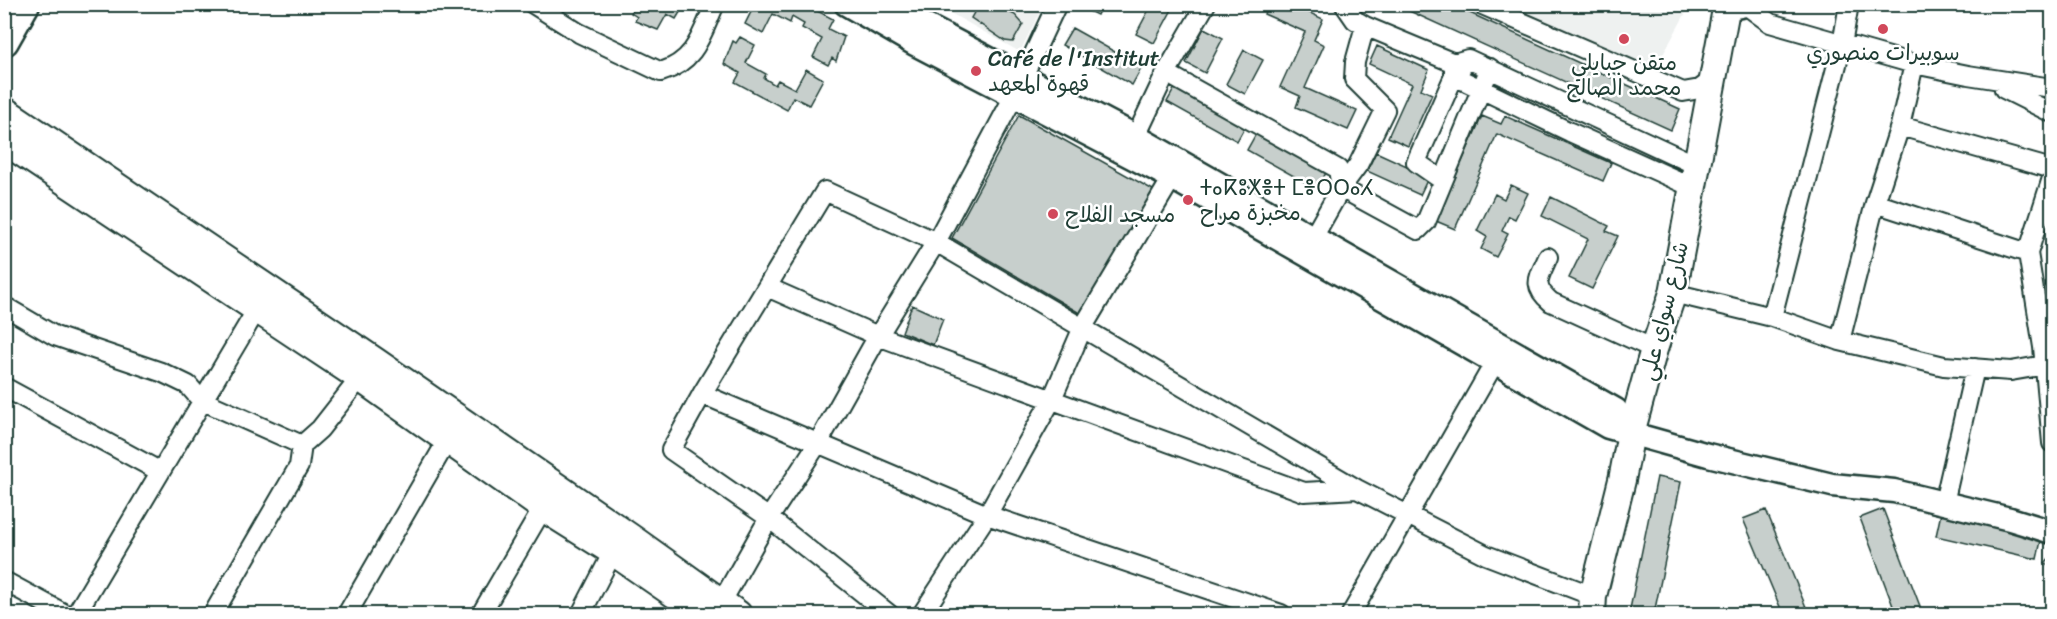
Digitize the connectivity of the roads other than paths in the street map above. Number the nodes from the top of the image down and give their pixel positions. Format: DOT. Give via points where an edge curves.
graph roads {
  1 [pos="25,4"];
  2 [pos="715,4"];
  3 [pos="846,4"];
  4 [pos="885,4"];
  5 [pos="1057,4"];
  6 [pos="1206,4"];
  7 [pos="1344,4"];
  8 [pos="1480,4"];
  9 [pos="1849,4"];
  10 [pos="534,5"];
  11 [pos="1737,6"];
  12 [pos="1365,26"];
  13 [pos="920,36"];
  14 [pos="4,41"];
  15 [pos="1842,45"];
  16 [pos="1914,64"];
  17 [pos="1459,66"];
  18 [pos="1490,68"];
  19 [pos="1166,73"];
  20 [pos="1968,75"];
  21 [pos="1712,81"];
  22 [pos="1018,86"];
  23 [pos="2052,88"];
  24 [pos="1480,89"];
  25 [pos="4,110"];
  26 [pos="2052,113"];
  27 [pos="1900,126"];
  28 [pos="4,141"];
  29 [pos="1132,146"];
  30 [pos="2052,169"];
  31 [pos="1694,176"];
  32 [pos="1172,178"];
  33 [pos="2052,178"];
  34 [pos="1442,180"];
  35 [pos="1341,188"];
  36 [pos="1875,203"];
  37 [pos="936,242"];
  38 [pos="1309,244"];
  39 [pos="2028,253"];
  40 [pos="1548,257"];
  41 [pos="767,287"];
  42 [pos="1673,293"];
  43 [pos="263,299"];
  44 [pos="4,306"];
  45 [pos="1772,317"];
  46 [pos="1083,327"];
  47 [pos="878,336"];
  48 [pos="1840,341"];
  49 [pos="2048,346"];
  50 [pos="1654,349"];
  51 [pos="1495,362"];
  52 [pos="2045,365"];
  53 [pos="1975,368"];
  54 [pos="360,378"];
  55 [pos="4,387"];
  56 [pos="702,394"];
  57 [pos="1052,399"];
  58 [pos="201,400"];
  59 [pos="456,432"];
  60 [pos="1631,433"];
  61 [pos="818,443"];
  62 [pos="2052,443"];
  63 [pos="302,445"];
  64 [pos="159,471"];
  65 [pos="1358,489"];
  66 [pos="1944,503"];
  67 [pos="543,508"];
  68 [pos="1409,513"];
  69 [pos="987,515"];
  70 [pos="769,518"];
  71 [pos="2052,532"];
  72 [pos="613,552"];
  73 [pos="4,581"];
  74 [pos="1592,605"];
  75 [pos="1254,610"];
  76 [pos="721,611"];
  77 [pos="65,615"];
  78 [pos="76,615"];
  79 [pos="213,615"];
  80 [pos="347,615"];
  81 [pos="481,615"];
  82 [pos="582,615"];
  83 [pos="889,615"];
  84 [pos="922,615"];
  85 [pos="1281,615"];
  86 [pos="1351,615"];
  1 -- 14 [label="main road"];
  2 -- 10 [label="street" via="694,51 678,66 661,72 579,33"];
  3 -- 13 [label="street"];
  4 -- 13 [label="street"];
  5 -- 22 [label="street"];
  6 -- 19 [label="street"];
  7 -- 12 [label="street" via="1355,20"];
  8 -- 21 [label="street" via="1683,92 1700,89"];
  9 -- 15 [label="street"];
  11 -- 15 [label="street" via="1770,23"];
  11 -- 21 [label="main road, شارع سواي علي"];
  12 -- 17 [label="street"];
  12 -- 35 [label="street" via="1354,79 1385,110 1358,165"];
  13 -- 22 [label="street"];
  15 -- 16 [label="street"];
  15 -- 45 [label="street"];
  16 -- 20 [label="street"];
  16 -- 27 [label="street"];
  17 -- 18 [label="street"];
  17 -- 24 [label="street"];
  17 -- 34 [label="street" via="1416,162"];
  18 -- 24 [label="street"];
  18 -- 31 [label="street"];
  19 -- 29 [label="street"];
  19 -- 35 [label="street" via="1338,169"];
  20 -- 23 [label="street"];
  20 -- 26 [label="street" via="2020,95"];
  21 -- 31 [label="main road, شارع سواي علي"];
  22 -- 29 [label="street"];
  22 -- 37 [label="street"];
  24 -- 31 [label="street"];
  24 -- 34 [label="street"];
  25 -- 43 [label="main road"];
  27 -- 30 [label="street"];
  27 -- 36 [label="street"];
  28 -- 43 [label="main road"];
  29 -- 32 [label="street"];
  29 -- 38 [label="street"];
  31 -- 42 [label="main road, شارع سواي علي"];
  32 -- 38 [label="street"];
  32 -- 46 [label="street"];
  33 -- 39 [label="street"];
  34 -- 35 [label="street" via="1426,222 1418,230"];
  35 -- 38 [label="street"];
  36 -- 39 [label="street"];
  36 -- 48 [label="street"];
  37 -- 41 [label="street" via="825,191"];
  37 -- 46 [label="street"];
  37 -- 47 [label="street"];
  38 -- 51 [label="street"];
  38 -- 60 [label="street" via="1616,410"];
  39 -- 49 [label="street"];
  40 -- 50 [label="street" via="1538,280 1540,293 1551,302"];
  41 -- 47 [label="street"];
  41 -- 56 [label="street"];
  42 -- 45 [label="street"];
  42 -- 50 [label="main road, شارع سواي علي"];
  43 -- 54 [label="main road"];
  43 -- 58 [label="street"];
  43 -- 59 [label="main road"];
  44 -- 58 [label="street" via="55,336 160,372 188,386"];
  45 -- 48 [label="street"];
  46 -- 57 [label="street"];
  46 -- 65 [label="street"];
  47 -- 57 [label="street"];
  47 -- 61 [label="street"];
  48 -- 53 [label="street" via="1944,366"];
  49 -- 52 [label="street"];
  50 -- 60 [label="main road, شارع سواي علي"];
  51 -- 60 [label="street" via="1608,427"];
  51 -- 68 [label="street"];
  52 -- 53 [label="street" via="2011,371"];
  52 -- 62 [label="street"];
  53 -- 66 [label="street"];
  54 -- 59 [label="main road"];
  54 -- 63 [label="street" via="320,429"];
  55 -- 64 [label="street"];
  56 -- 61 [label="street"];
  56 -- 70 [label="street" via="671,450"];
  57 -- 65 [label="street" via="1304,492"];
  57 -- 69 [label="street"];
  58 -- 63 [label="street"];
  58 -- 64 [label="street"];
  59 -- 67 [label="main road"];
  59 -- 76 [label="main road" via="633,539"];
  59 -- 80 [label="street"];
  60 -- 66 [label="street" via="1832,485 1894,491"];
  60 -- 74 [label="main road, شارع سواي علي"];
  61 -- 69 [label="street"];
  61 -- 70 [label="street"];
  63 -- 79 [label="street" via="299,466"];
  64 -- 78 [label="street"];
  65 -- 68 [label="street"];
  66 -- 71 [label="street"];
  67 -- 72 [label="main road"];
  67 -- 81 [label="street"];
  68 -- 74 [label="street"];
  68 -- 86 [label="street"];
  69 -- 75 [label="street"];
  69 -- 84 [label="street"];
  70 -- 76 [label="street"];
  70 -- 83 [label="street"];
  72 -- 76 [label="main road"];
  72 -- 82 [label="street"];
  73 -- 77 [label="street"];
  75 -- 85 [label="street"];
}
